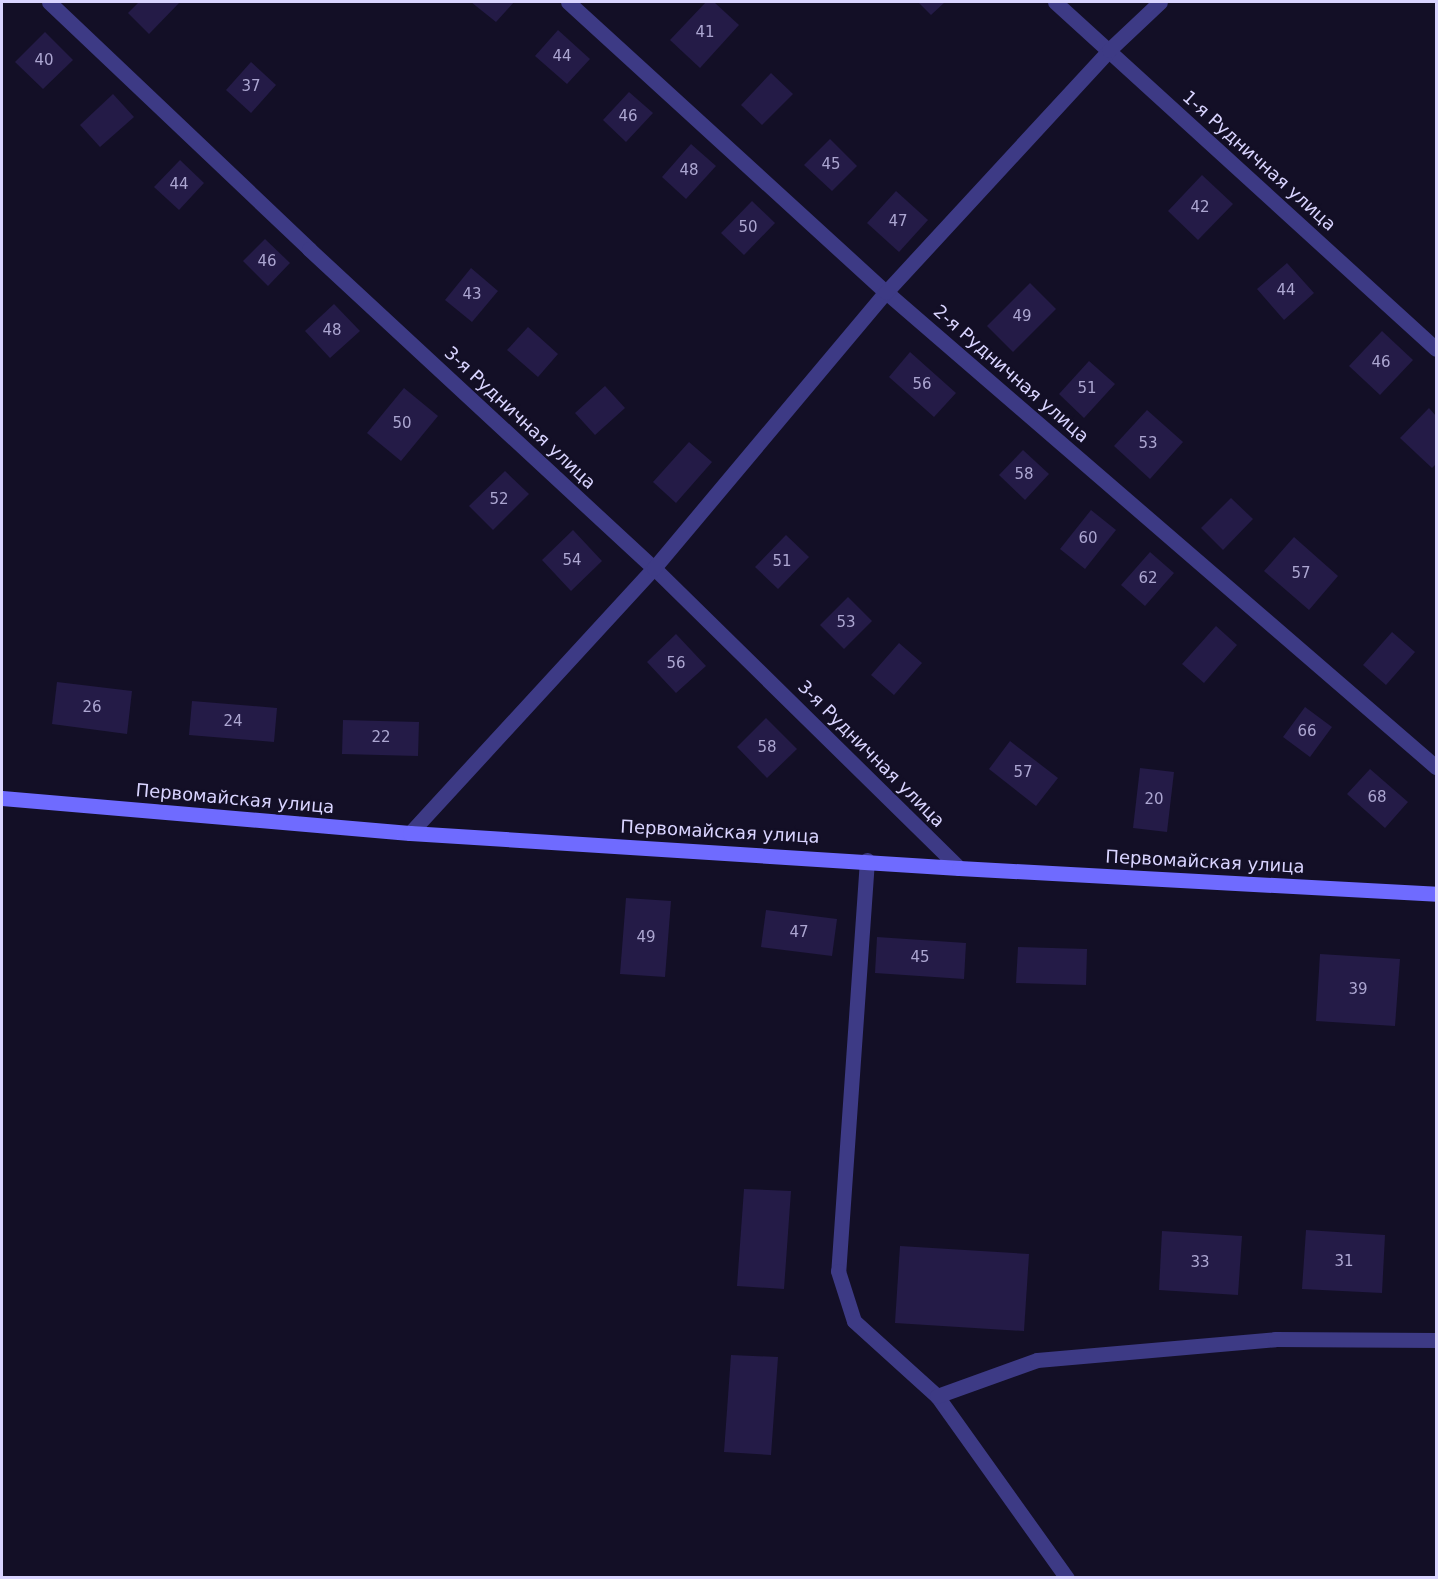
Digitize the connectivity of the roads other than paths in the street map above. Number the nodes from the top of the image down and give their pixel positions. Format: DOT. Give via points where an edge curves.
graph roads {
  1 [pos="49,2"];
  2 [pos="568,2"];
  3 [pos="1055,2"];
  4 [pos="1160,2"];
  5 [pos="1109,50"];
  6 [pos="886,292"];
  7 [pos="1437,349"];
  8 [pos="654,568"];
  9 [pos="1437,767"];
  10 [pos="2,798"];
  11 [pos="410,833"];
  12 [pos="867,860"];
  13 [pos="958,868"];
  14 [pos="1437,894"];
  15 [pos="1437,1340"];
  16 [pos="937,1396"];
  17 [pos="1066,1578"];
  1 -- 8 [label="street, 3-я Рудничная улица"];
  2 -- 6 [label="street, 2-я Рудничная улица"];
  3 -- 5 [label="street, 1-я Рудничная улица"];
  4 -- 5 [label="street"];
  5 -- 6 [label="street"];
  5 -- 7 [label="street, 1-я Рудничная улица"];
  6 -- 8 [label="street"];
  6 -- 9 [label="street, 2-я Рудничная улица"];
  8 -- 11 [label="street"];
  8 -- 13 [label="street, 3-я Рудничная улица"];
  10 -- 11 [label="main road, Первомайская улица"];
  11 -- 12 [label="main road, Первомайская улица"];
  12 -- 13 [label="main road, Первомайская улица"];
  12 -- 16 [label="street" via="838,1271 854,1321"];
  13 -- 14 [label="main road, Первомайская улица"];
  15 -- 16 [label="street" via="1275,1339 1037,1360"];
  16 -- 17 [label="street"];
}
